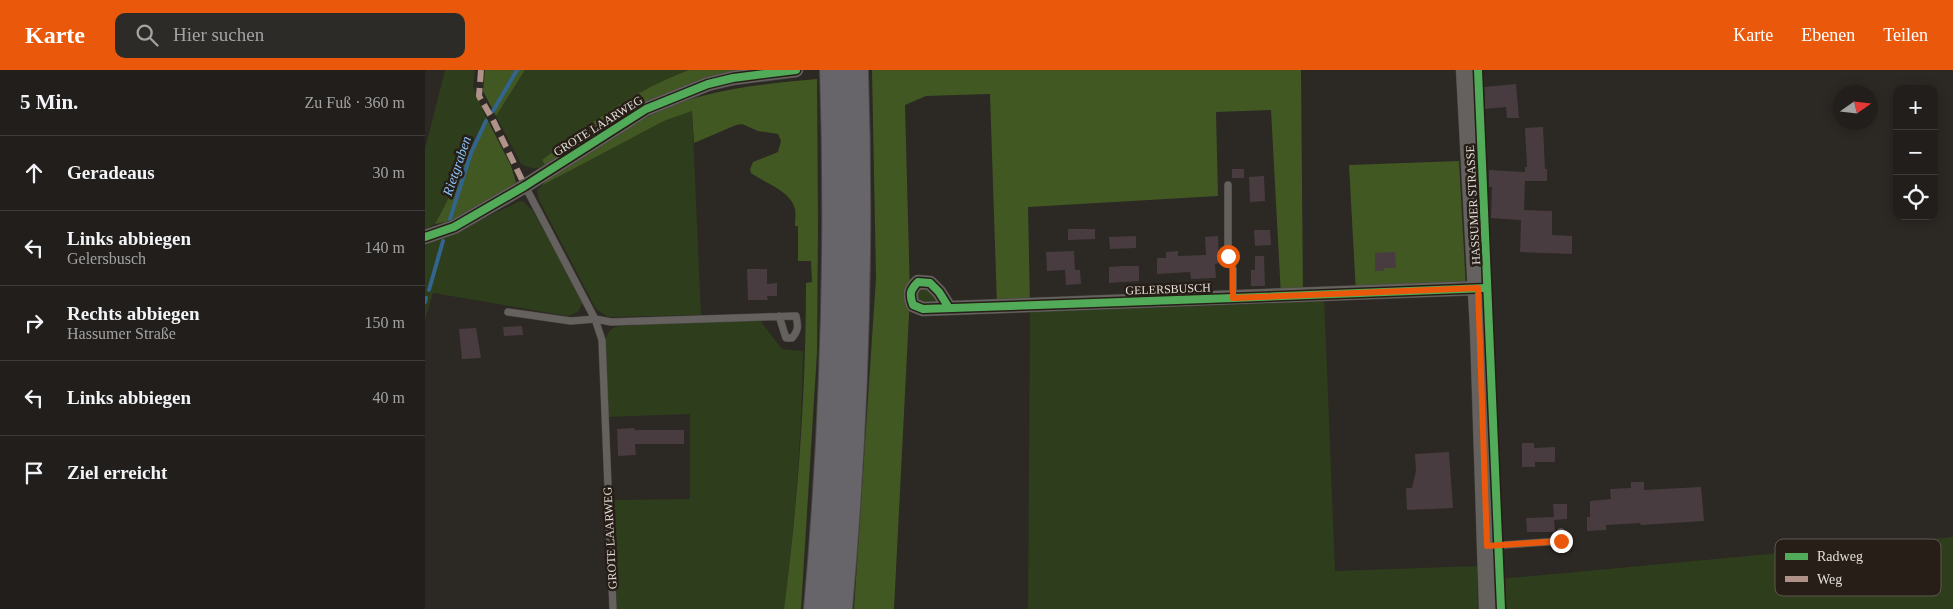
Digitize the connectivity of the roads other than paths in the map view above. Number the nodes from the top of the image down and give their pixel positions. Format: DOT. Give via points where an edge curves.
graph roads {
  1 [pos="796,70"];
  2 [pos="833,70"];
  3 [pos="855,70"];
  4 [pos="1466,70"];
  5 [pos="1228,185"];
  6 [pos="525,186"];
  7 [pos="425,237"];
  8 [pos="1478,288"];
  9 [pos="1233,298"];
  10 [pos="949,308"];
  11 [pos="508,312"];
  12 [pos="779,316"];
  13 [pos="595,319"];
  14 [pos="1561,532"];
  15 [pos="1487,546"];
  16 [pos="613,609"];
  17 [pos="817,609"];
  18 [pos="839,609"];
  19 [pos="1489,609"];
  1 -- 6 [label="street, GROTE LAARWEG" via="708,84 646,109"];
  2 -- 17 [label="highway" via="834,324"];
  3 -- 18 [label="highway" via="856,334"];
  4 -- 8 [label="street, HASSUMER STRASSE"];
  5 -- 9 [label="lane" via="1228,256 1233,269"];
  6 -- 7 [label="street, GROTE LAARWEG" via="454,227"];
  6 -- 13 [label="lane, GROTE LAARWEG"];
  8 -- 9 [label="street, GELERSBUSCH"];
  8 -- 15 [label="street, HASSUMER STRASSE"];
  9 -- 10 [label="street, GELERSBUSCH"];
  11 -- 13 [label="lane" via="571,321"];
  12 -- 13 [label="lane" via="611,322"];
  13 -- 16 [label="lane, GROTE LAARWEG" via="602,340"];
  14 -- 15 [label="lane" via="1561,541"];
  15 -- 19 [label="street, HASSUMER STRASSE"];
}
